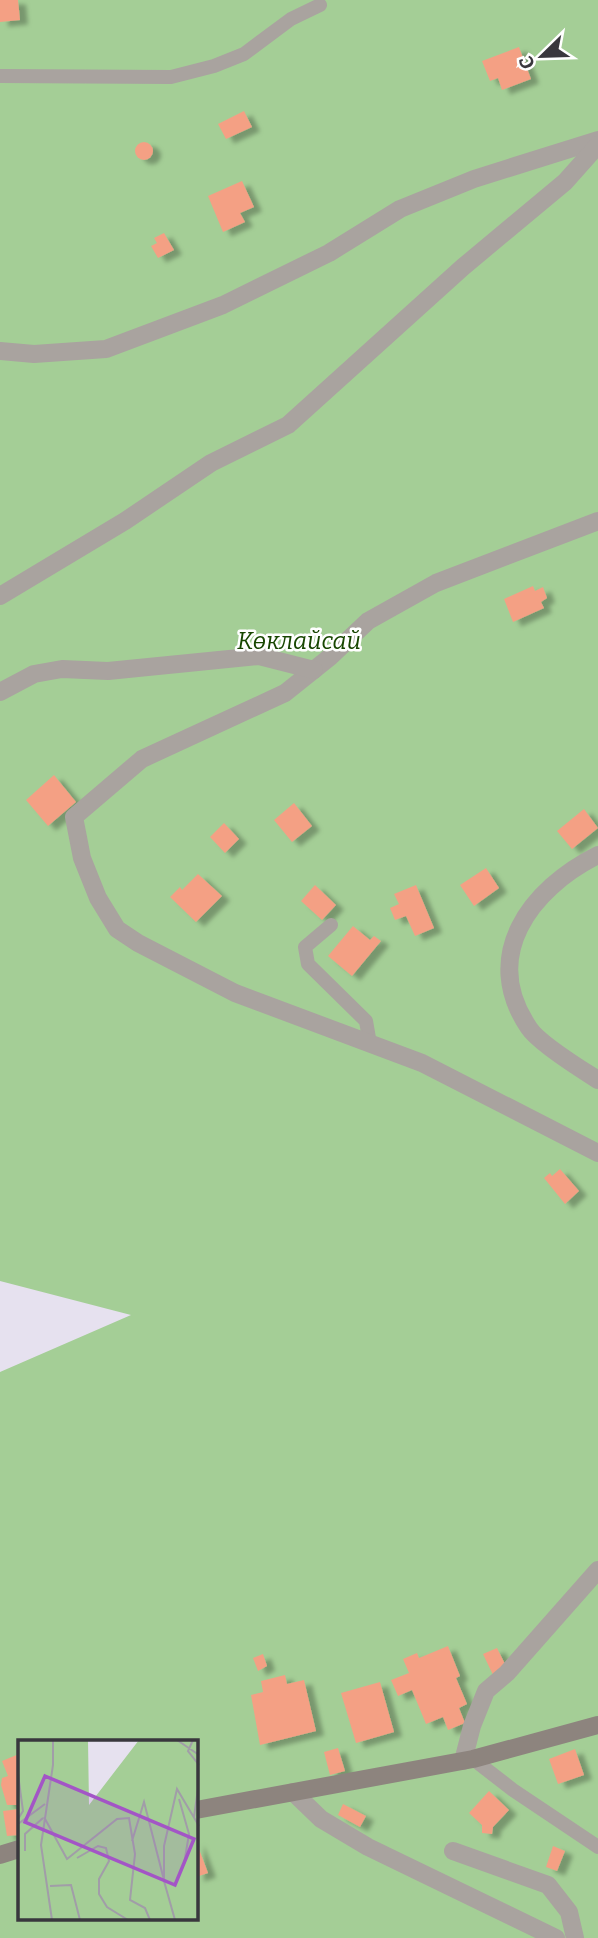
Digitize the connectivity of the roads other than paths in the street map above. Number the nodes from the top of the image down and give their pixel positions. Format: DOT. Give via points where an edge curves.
graph roads {
  1 [pos="320,5"];
  2 [pos="0,76"];
  3 [pos="598,139"];
  4 [pos="598,145"];
  5 [pos="0,351"];
  6 [pos="598,521"];
  7 [pos="0,596"];
  8 [pos="314,670"];
  9 [pos="0,692"];
  10 [pos="598,855"];
  11 [pos="331,925"];
  12 [pos="369,1044"];
  13 [pos="598,1080"];
  14 [pos="598,1153"];
  15 [pos="598,1570"];
  16 [pos="598,1725"];
  17 [pos="468,1760"];
  18 [pos="293,1791"];
  19 [pos="198,1810"];
  20 [pos="598,1847"];
  21 [pos="18,1849"];
  22 [pos="453,1851"];
  23 [pos="0,1855"];
  24 [pos="556,1938"];
  25 [pos="575,1938"];
  1 -- 2 [label="lane" via="290,19 244,54 171,77"];
  3 -- 5 [label="street" via="474,179 400,209 329,253 223,305 106,349 34,354"];
  4 -- 7 [label="street" via="565,182 288,425 211,463"];
  6 -- 8 [label="street" via="436,583 368,621"];
  8 -- 9 [label="street" via="259,656 108,671 62,669 34,674"];
  8 -- 12 [label="street" via="285,693 142,759 74,817 82,858 117,929 235,993"];
  10 -- 13 [label="street" via="544,892 516,934 508,967 512,996 530,1031"];
  11 -- 12 [label="lane" via="306,947 308,964 366,1021"];
  12 -- 14 [label="street" via="422,1063"];
  15 -- 17 [label="street" via="486,1690 471,1726"];
  16 -- 17 [label="street"];
  17 -- 18 [label="street"];
  17 -- 20 [label="lane"];
  18 -- 19 [label="street"];
  18 -- 24 [label="street" via="321,1819 368,1847"];
  21 -- 23 [label="street"];
  22 -- 25 [label="street" via="548,1885 569,1912"];
}
